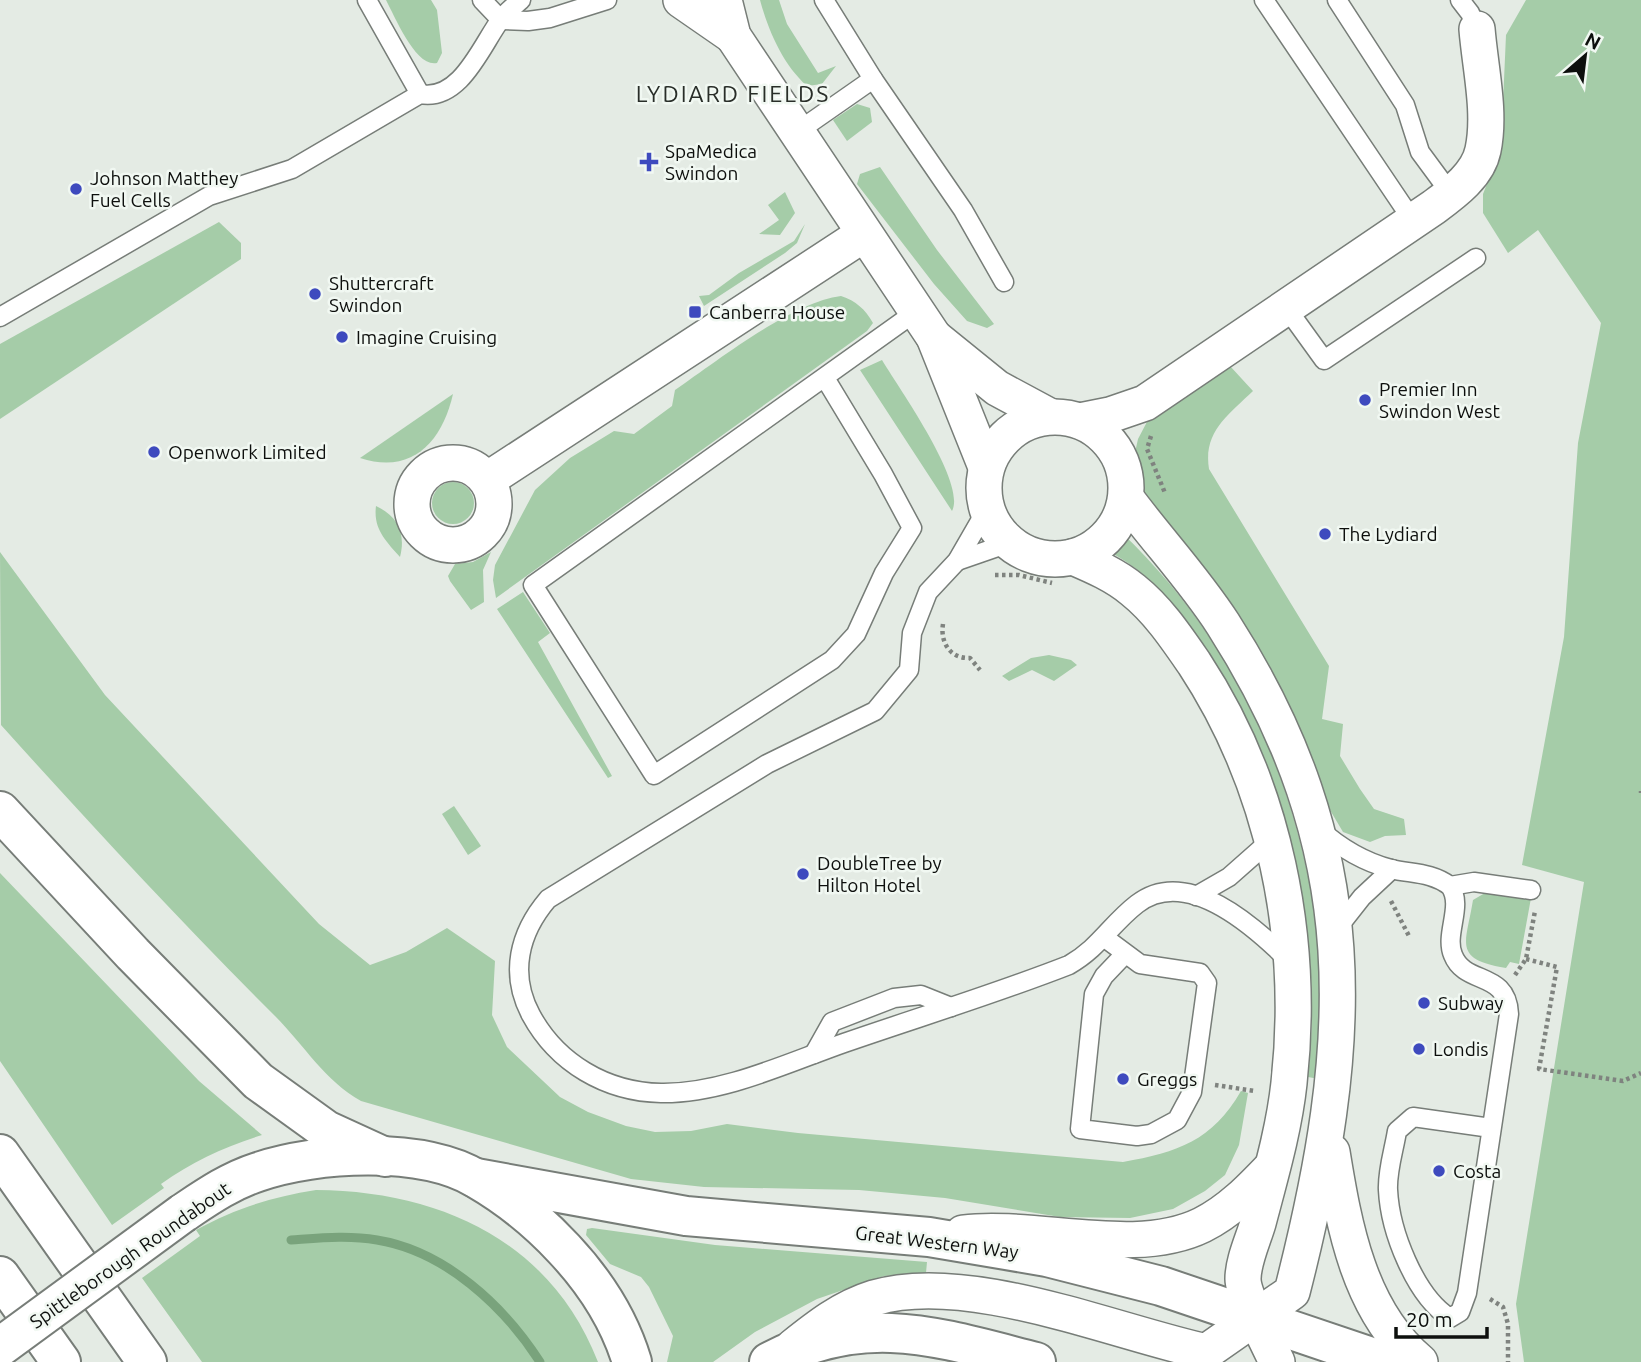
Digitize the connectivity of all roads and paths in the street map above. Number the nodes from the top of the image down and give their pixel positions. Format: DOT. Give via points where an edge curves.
graph roads {
  1 [pos="367,0"];
  2 [pos="482,0"];
  3 [pos="521,0"];
  4 [pos="607,0"];
  5 [pos="681,0"];
  6 [pos="724,0"];
  7 [pos="824,0"];
  8 [pos="1264,0"];
  9 [pos="1337,0"];
  10 [pos="1468,14"];
  11 [pos="501,20"];
  12 [pos="733,36"];
  13 [pos="873,79"];
  14 [pos="420,94"];
  15 [pos="797,132"];
  16 [pos="1451,194"];
  17 [pos="1413,221"];
  18 [pos="864,234"];
  19 [pos="1476,258"];
  20 [pos="1004,282"];
  21 [pos="1285,306"];
  22 [pos="0,317"];
  23 [pos="925,324"];
  24 [pos="825,378"];
  25 [pos="1144,403"];
  26 [pos="1064,419"];
  27 [pos="1118,456"];
  28 [pos="986,467"];
  29 [pos="487,480"];
  30 [pos="1126,498"];
  31 [pos="986,509"];
  32 [pos="1009,543"];
  33 [pos="957,561"];
  34 [pos="1065,571"];
  35 [pos="988,576"];
  36 [pos="947,610"];
  37 [pos="980,670"];
  38 [pos="0,811"];
  39 [pos="1315,825"];
  40 [pos="1272,839"];
  41 [pos="1392,869"];
  42 [pos="1450,886"];
  43 [pos="1196,897"];
  44 [pos="1400,897"];
  45 [pos="1533,898"];
  46 [pos="1391,901"];
  47 [pos="1385,907"];
  48 [pos="1336,929"];
  49 [pos="1105,938"];
  50 [pos="1410,938"];
  51 [pos="1124,955"];
  52 [pos="1526,959"];
  53 [pos="1292,964"];
  54 [pos="1504,989"];
  55 [pos="951,1007"];
  56 [pos="814,1054"];
  57 [pos="1641,1073"];
  58 [pos="1194,1082"];
  59 [pos="1260,1083"];
  60 [pos="1328,1128"];
  61 [pos="1491,1128"];
  62 [pos="0,1154"];
  63 [pos="385,1157"];
  64 [pos="1274,1164"];
  65 [pos="476,1178"];
  66 [pos="929,1237"];
  67 [pos="0,1276"];
  68 [pos="1468,1286"];
  69 [pos="1257,1317"];
  70 [pos="0,1347"];
  71 [pos="777,1357"];
  72 [pos="61,1362"];
  73 [pos="147,1362"];
  74 [pos="632,1362"];
  75 [pos="1036,1362"];
  76 [pos="1277,1362"];
  77 [pos="1386,1362"];
  78 [pos="1420,1362"];
  79 [pos="1508,1362"];
  1 -- 14 [label="lane"];
  2 -- 11 [label="lane"];
  3 -- 11 [label="lane"];
  4 -- 11 [label="lane" via="550,18"];
  5 -- 12 [label="street"];
  6 -- 12 [label="street"];
  7 -- 13 [label="lane"];
  8 -- 17 [label="lane"];
  9 -- 16 [label="lane" via="1405,105 1420,152"];
  10 -- 16 [label="street" via="1484,109 1483,150 1468,177"];
  11 -- 14 [label="lane" via="461,76 439,92"];
  12 -- 15 [label="street"];
  13 -- 15 [label="lane"];
  13 -- 20 [label="lane" via="963,210"];
  14 -- 22 [label="lane" via="292,169 209,196"];
  15 -- 18 [label="street"];
  16 -- 17 [label="street"];
  17 -- 21 [label="street"];
  18 -- 23 [label="street"];
  18 -- 29 [label="street"];
  19 -- 21 [label="lane" via="1324,360"];
  21 -- 25 [label="street"];
  23 -- 24 [label="lane"];
  23 -- 26 [label="street" via="997,388"];
  23 -- 28 [label="street"];
  24 -- 24 [label="lane" via="533,585 654,775 832,660 856,634 884,573 912,528"];
  25 -- 26 [label="street" via="1110,415"];
  25 -- 27 [label="street"];
  26 -- 27 [label="street" via="1107,439"];
  26 -- 28 [label="street" via="1028,421 1009,432"];
  27 -- 30 [label="street"];
  28 -- 31 [label="street"];
  30 -- 34 [label="street" via="1112,531"];
  30 -- 39 [label="street" via="1222,622 1252,672 1279,724"];
  31 -- 32 [label="street"];
  31 -- 33 [label="lane"];
  32 -- 33 [label="lane"];
  32 -- 34 [label="street"];
  33 -- 56 [label="lane" via="934,582 918,613 909,670 875,711 767,764 548,899 525,934 517,966 531,1015 550,1045 600,1080 648,1091 691,1092"];
  34 -- 35 [label="path"];
  34 -- 40 [label="street" via="1104,571 1159,615 1211,690 1237,742"];
  36 -- 37 [label="path" via="944,643 955,654 970,658"];
  38 -- 63 [label="main road" via="258,1081 326,1129"];
  39 -- 41 [label="lane" via="1342,846"];
  39 -- 48 [label="street"];
  40 -- 43 [label="lane" via="1229,877"];
  40 -- 53 [label="street"];
  41 -- 42 [label="lane" via="1421,872"];
  41 -- 48 [label="lane"];
  42 -- 45 [label="lane" via="1474,882"];
  42 -- 54 [label="lane" via="1455,900 1452,954 1458,963"];
  43 -- 49 [label="lane" via="1164,891 1146,898"];
  43 -- 53 [label="lane" via="1238,915"];
  44 -- 46 [label="path"];
  45 -- 52 [label="path"];
  46 -- 47 [label="path"];
  46 -- 50 [label="path"];
  48 -- 60 [label="street" via="1339,1008"];
  49 -- 51 [label="lane"];
  49 -- 55 [label="lane" via="1069,965"];
  51 -- 58 [label="lane" via="1140,964 1204,977 1207,990"];
  51 -- 58 [label="lane" via="1094,994 1080,1129 1152,1134 1177,1120"];
  52 -- 54 [label="path"];
  52 -- 57 [label="path" via="1556,967 1539,1069 1623,1081"];
  53 -- 64 [label="street" via="1293,1049"];
  54 -- 61 [label="lane" via="1509,1014"];
  55 -- 56 [label="lane"];
  55 -- 56 [label="lane" via="921,995 894,998 832,1022"];
  58 -- 59 [label="path" via="1259,1091"];
  60 -- 69 [label="street" via="1292,1292"];
  60 -- 78 [label="street" via="1342,1213 1367,1289 1384,1323"];
  61 -- 68 [label="lane"];
  61 -- 68 [label="lane" via="1413,1117 1396,1131 1388,1189 1399,1241 1419,1286 1437,1310 1450,1318 1460,1312"];
  62 -- 73 [label="main road"];
  63 -- 65 [label="main road, Spittleborough Roundabout" via="439,1164"];
  63 -- 70 [label="main road, Spittleborough Roundabout, bridge" via="327,1159 271,1168 224,1186"];
  64 -- 66 [label="street" via="1230,1207 1204,1224 1172,1234 1116,1240 992,1230"];
  64 -- 69 [label="street" via="1243,1277"];
  65 -- 66 [label="main road, Great Western Way" via="686,1216"];
  65 -- 74 [label="main road, Spittleborough Roundabout" via="550,1234 576,1262 611,1312"];
  66 -- 69 [label="main road, Great Western Way" via="1084,1265"];
  67 -- 72 [label="main road"];
  68 -- 79 [label="path" via="1503,1307"];
  69 -- 71 [label="street" via="1206,1352 981,1294 923,1291 853,1306"];
  69 -- 76 [label="street"];
  69 -- 77 [label="main road, Great Western Way"];
  71 -- 75 [label="main road" via="831,1338 894,1331"];
}
